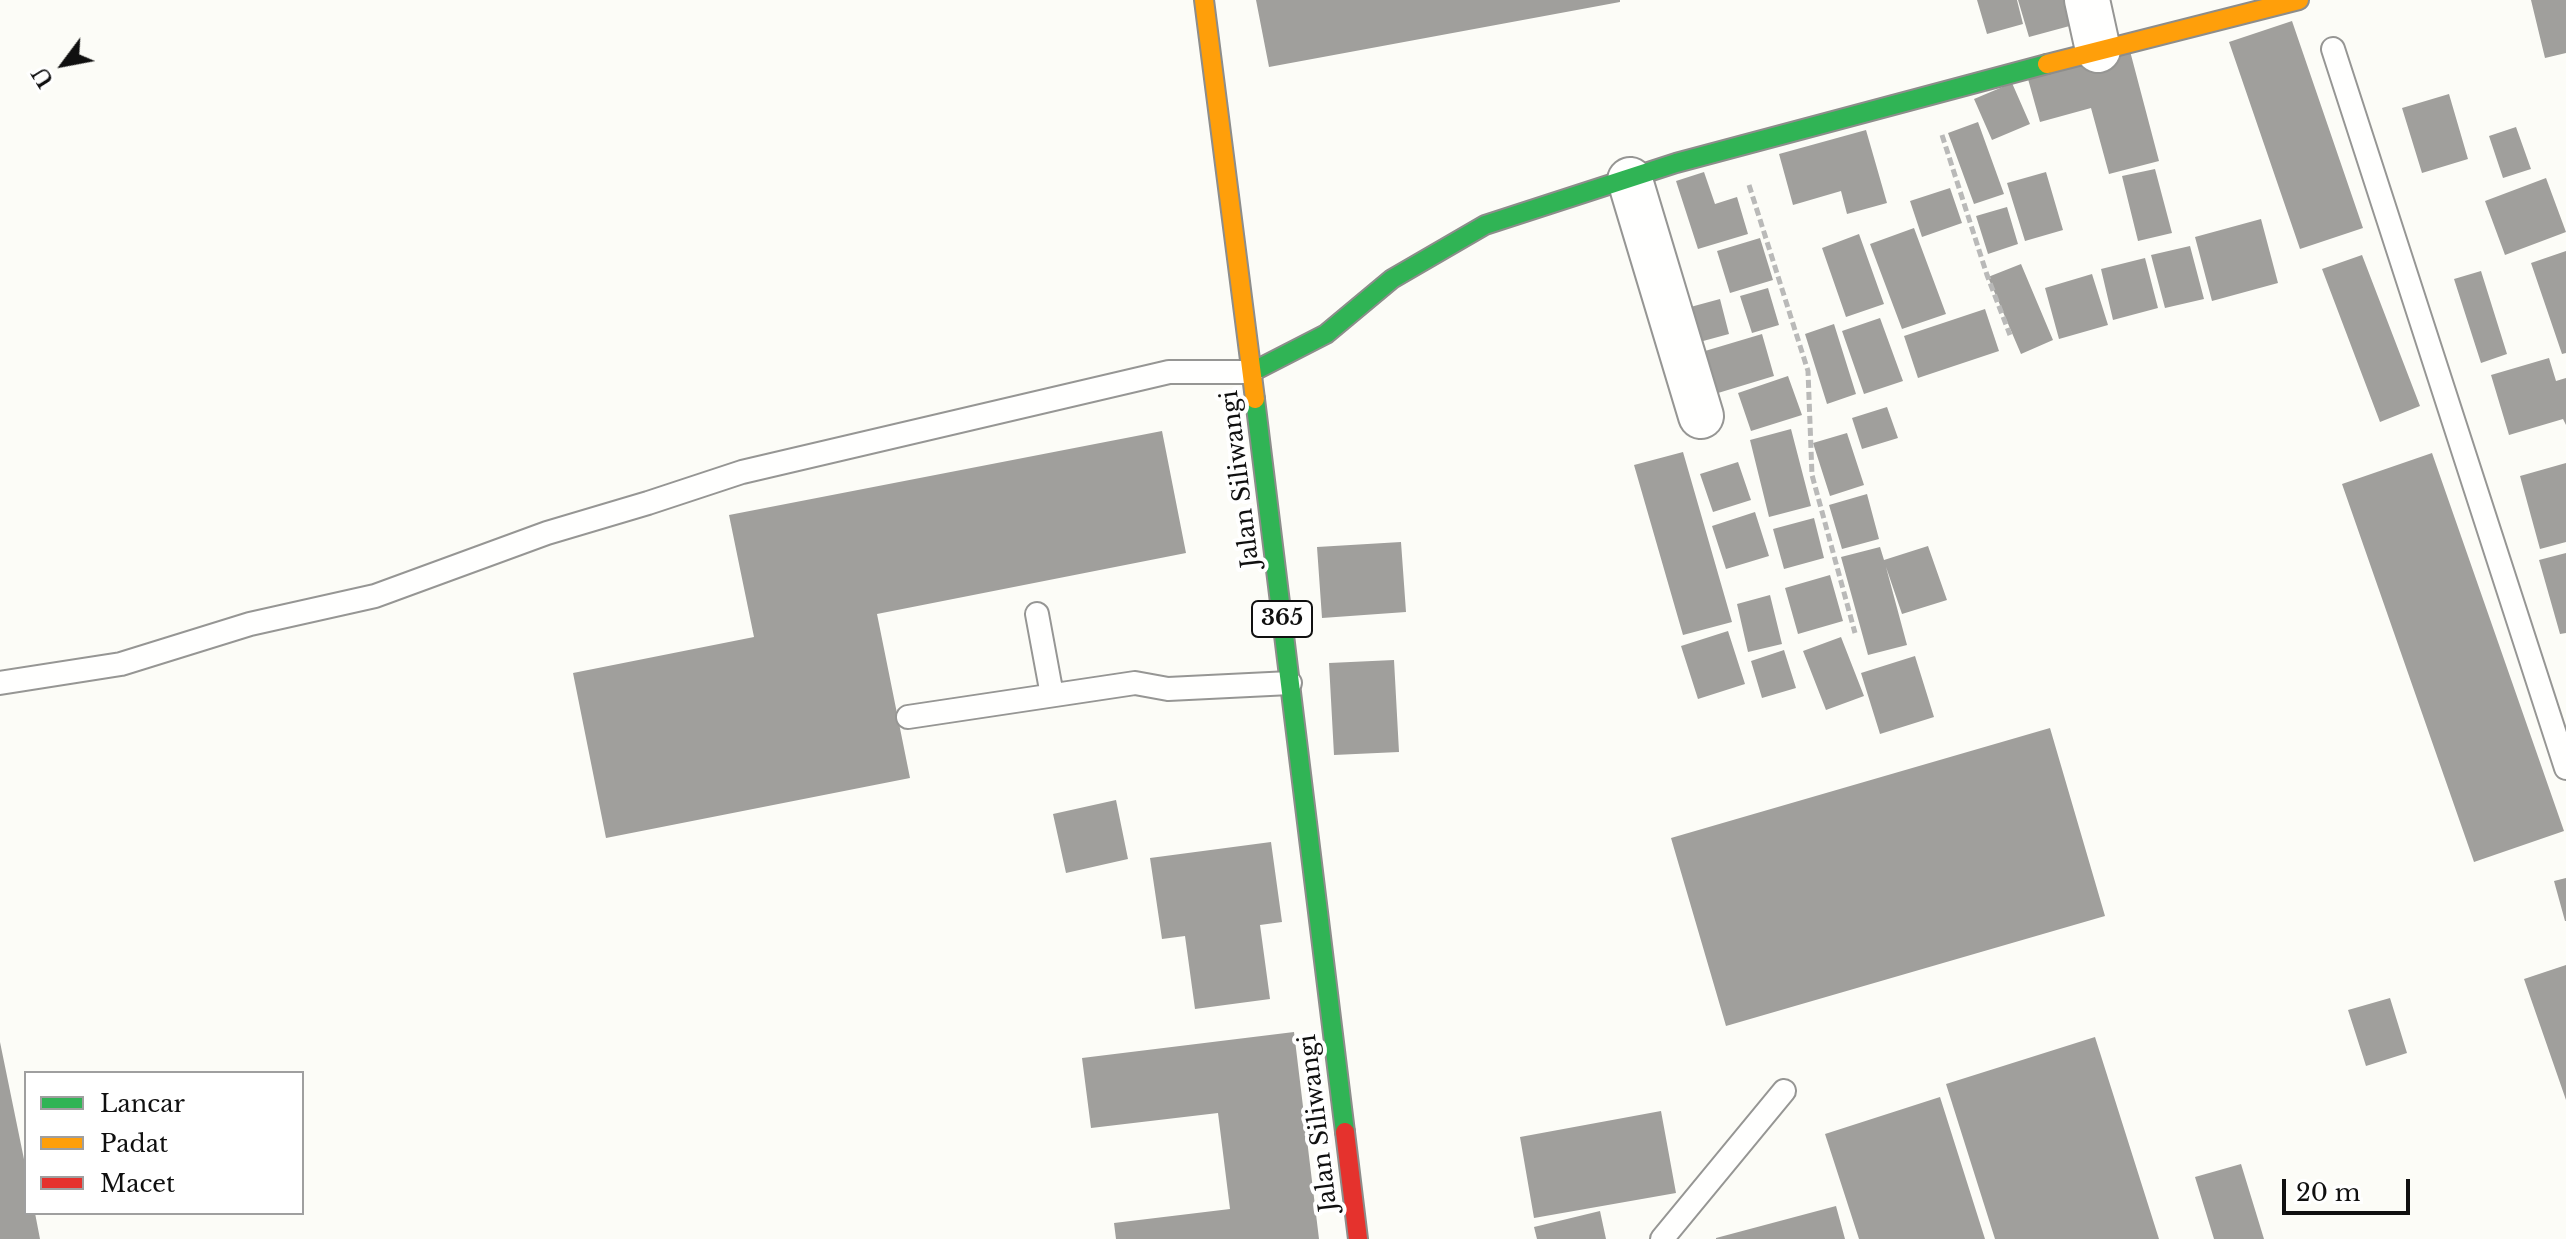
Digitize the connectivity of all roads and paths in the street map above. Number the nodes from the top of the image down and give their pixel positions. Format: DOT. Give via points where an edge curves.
graph roads {
  1 [pos="1204,0"];
  2 [pos="2087,0"];
  3 [pos="2299,0"];
  4 [pos="2333,49"];
  5 [pos="2098,50"];
  6 [pos="1929,96"];
  7 [pos="1736,147"];
  8 [pos="1630,180"];
  9 [pos="2010,335"];
  10 [pos="1252,372"];
  11 [pos="1701,416"];
  12 [pos="1037,614"];
  13 [pos="1855,633"];
  14 [pos="0,683"];
  15 [pos="1290,683"];
  16 [pos="1052,695"];
  17 [pos="908,717"];
  18 [pos="2566,768"];
  19 [pos="1784,1091"];
  20 [pos="1358,1239"];
  21 [pos="1662,1239"];
  1 -- 10 [label="main road, Jalan Siliwangi / 365"];
  2 -- 5 [label="street"];
  3 -- 5 [label="main road"];
  4 -- 18 [label="lane"];
  5 -- 6 [label="main road"];
  6 -- 7 [label="main road"];
  6 -- 9 [label="path"];
  7 -- 8 [label="main road"];
  7 -- 13 [label="path" via="1808,371 1812,475"];
  8 -- 10 [label="main road" via="1485,225 1392,279 1326,334"];
  8 -- 11 [label="street"];
  10 -- 14 [label="lane" via="1169,372 742,472 547,533 375,596 250,624 121,664"];
  10 -- 15 [label="main road, Jalan Siliwangi / 365"];
  12 -- 16 [label="lane"];
  15 -- 16 [label="lane" via="1168,689 1135,683"];
  15 -- 20 [label="main road, Jalan Siliwangi / 365"];
  16 -- 17 [label="lane"];
  19 -- 21 [label="lane"];
}
